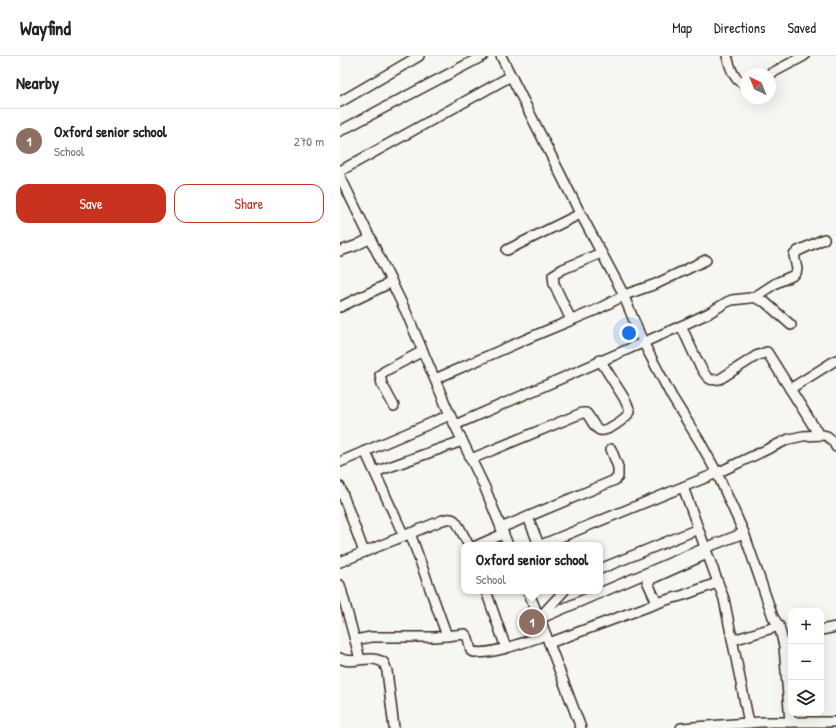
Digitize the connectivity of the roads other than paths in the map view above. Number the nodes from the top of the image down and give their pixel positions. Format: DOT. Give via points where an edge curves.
graph roads {
  1 [pos="419,56"];
  2 [pos="483,56"];
  3 [pos="501,56"];
  4 [pos="727,56"];
  5 [pos="804,56"];
  6 [pos="776,71"];
  7 [pos="511,76"];
  8 [pos="740,82"];
  9 [pos="340,102"];
  10 [pos="340,131"];
  11 [pos="340,171"];
  12 [pos="340,176"];
  13 [pos="580,214"];
  14 [pos="371,238"];
  15 [pos="824,239"];
  16 [pos="507,250"];
  17 [pos="340,251"];
  18 [pos="601,253"];
  19 [pos="706,260"];
  20 [pos="392,282"];
  21 [pos="623,296"];
  22 [pos="753,297"];
  23 [pos="340,307"];
  24 [pos="571,320"];
  25 [pos="791,325"];
  26 [pos="681,326"];
  27 [pos="643,342"];
  28 [pos="423,351"];
  29 [pos="600,360"];
  30 [pos="836,360"];
  31 [pos="435,379"];
  32 [pos="790,389"];
  33 [pos="394,406"];
  34 [pos="450,415"];
  35 [pos="455,425"];
  36 [pos="819,435"];
  37 [pos="462,441"];
  38 [pos="836,447"];
  39 [pos="611,449"];
  40 [pos="365,451"];
  41 [pos="471,460"];
  42 [pos="340,462"];
  43 [pos="375,472"];
  44 [pos="717,473"];
  45 [pos="340,487"];
  46 [pos="683,487"];
  47 [pos="528,517"];
  48 [pos="698,529"];
  49 [pos="502,531"];
  50 [pos="744,533"];
  51 [pos="407,534"];
  52 [pos="467,542"];
  53 [pos="483,542"];
  54 [pos="507,542"];
  55 [pos="539,542"];
  56 [pos="547,542"];
  57 [pos="706,551"];
  58 [pos="364,552"];
  59 [pos="340,562"];
  60 [pos="603,567"];
  61 [pos="717,583"];
  62 [pos="340,585"];
  63 [pos="603,593"];
  64 [pos="487,594"];
  65 [pos="529,594"];
  66 [pos="561,594"];
  67 [pos="600,594"];
  68 [pos="657,603"];
  69 [pos="539,619"];
  70 [pos="779,626"];
  71 [pos="836,627"];
  72 [pos="824,629"];
  73 [pos="447,636"];
  74 [pos="787,637"];
  75 [pos="547,639"];
  76 [pos="355,640"];
  77 [pos="732,640"];
  78 [pos="506,648"];
  79 [pos="340,658"];
  80 [pos="360,660"];
  81 [pos="790,722"];
  82 [pos="836,722"];
  83 [pos="749,723"];
  84 [pos="394,728"];
  85 [pos="581,728"];
  86 [pos="680,728"];
  1 -- 9 [label="street"];
  2 -- 10 [label="street"];
  3 -- 7 [label="street"];
  4 -- 8 [label="street"];
  5 -- 6 [label="street"];
  7 -- 11 [label="street"];
  7 -- 13 [label="street"];
  12 -- 14 [label="street"];
  13 -- 16 [label="street"];
  13 -- 18 [label="street"];
  14 -- 17 [label="street"];
  14 -- 20 [label="street"];
  15 -- 22 [label="street" via="794,255 797,269 792,276"];
  18 -- 21 [label="street"];
  18 -- 24 [label="street" via="553,275 554,284"];
  19 -- 21 [label="street" via="656,284"];
  20 -- 23 [label="street"];
  20 -- 28 [label="street"];
  21 -- 24 [label="street"];
  21 -- 27 [label="street"];
  22 -- 25 [label="street" via="766,302"];
  22 -- 26 [label="street" via="732,300"];
  24 -- 31 [label="street"];
  26 -- 27 [label="street"];
  26 -- 32 [label="street" via="703,371 710,379 720,379 756,356 767,352"];
  27 -- 29 [label="street"];
  27 -- 44 [label="street"];
  28 -- 31 [label="street"];
  28 -- 33 [label="street" via="380,375"];
  29 -- 35 [label="street"];
  29 -- 41 [label="street" via="628,406 630,411 625,417 601,431 586,413 582,413"];
  30 -- 32 [label="street"];
  31 -- 34 [label="street"];
  32 -- 36 [label="street"];
  34 -- 35 [label="street"];
  34 -- 40 [label="street"];
  35 -- 37 [label="street"];
  36 -- 38 [label="street" via="827,436"];
  36 -- 44 [label="street" via="789,439"];
  37 -- 41 [label="street"];
  37 -- 43 [label="street"];
  39 -- 47 [label="street" via="618,467 618,477 615,480"];
  40 -- 42 [label="street"];
  40 -- 43 [label="street"];
  41 -- 49 [label="street"];
  43 -- 51 [label="street"];
  44 -- 46 [label="street"];
  44 -- 50 [label="street"];
  45 -- 58 [label="street"];
  46 -- 48 [label="street"];
  46 -- 56 [label="street"];
  47 -- 49 [label="street"];
  47 -- 55 [label="street"];
  48 -- 57 [label="street"];
  48 -- 60 [label="street"];
  49 -- 53 [label="street"];
  49 -- 54 [label="street"];
  50 -- 57 [label="street"];
  50 -- 70 [label="street" via="773,617"];
  51 -- 52 [label="street" via="449,519 456,522"];
  51 -- 58 [label="street"];
  51 -- 73 [label="street"];
  57 -- 61 [label="street"];
  57 -- 63 [label="street"];
  57 -- 68 [label="street" via="647,581"];
  58 -- 59 [label="street"];
  61 -- 68 [label="street"];
  61 -- 77 [label="street" via="725,605"];
  62 -- 76 [label="street"];
  64 -- 78 [label="street"];
  65 -- 69 [label="street"];
  66 -- 69 [label="street"];
  67 -- 69 [label="street"];
  68 -- 75 [label="street"];
  69 -- 75 [label="street"];
  70 -- 74 [label="street"];
  70 -- 77 [label="street"];
  71 -- 72 [label="street"];
  73 -- 76 [label="street"];
  73 -- 78 [label="street" via="465,634 471,651 476,653"];
  74 -- 81 [label="street"];
  75 -- 78 [label="street"];
  75 -- 85 [label="street"];
  76 -- 80 [label="street"];
  77 -- 83 [label="street"];
  79 -- 80 [label="street"];
  80 -- 84 [label="street" via="374,658 384,663"];
  81 -- 82 [label="street"];
  81 -- 83 [label="street"];
  83 -- 86 [label="street"];
}
